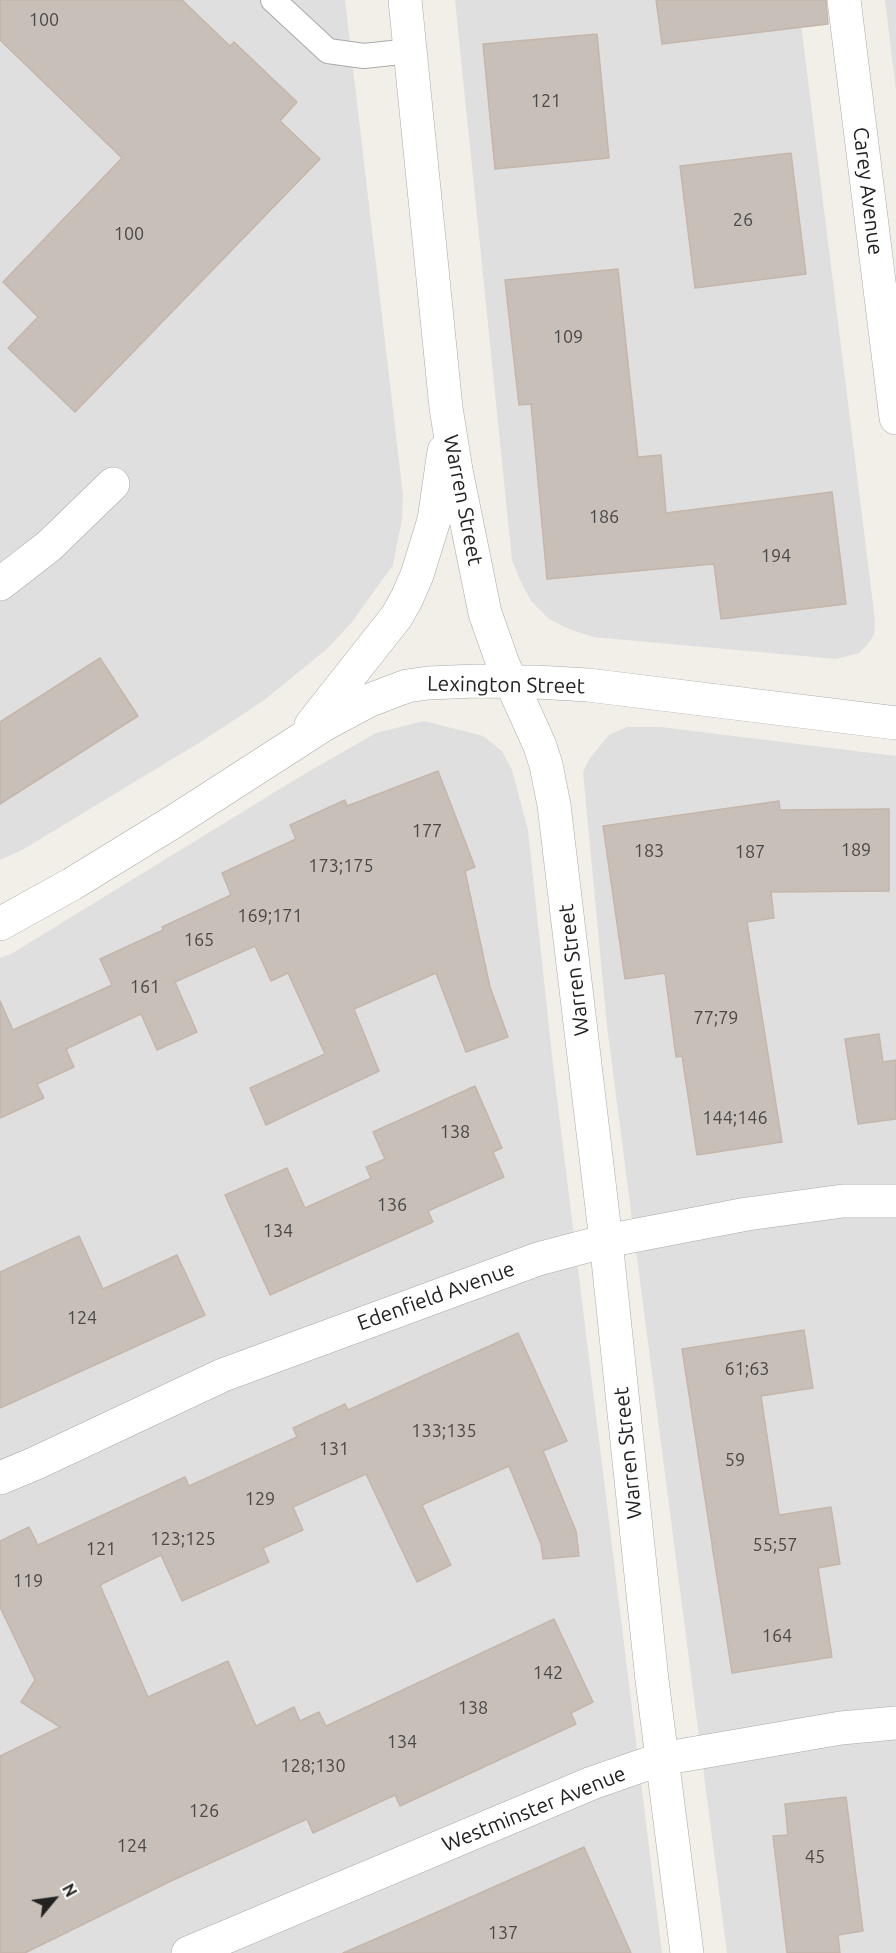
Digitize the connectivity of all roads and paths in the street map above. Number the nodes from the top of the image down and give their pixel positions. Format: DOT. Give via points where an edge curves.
graph roads {
  1 [pos="273,0"];
  2 [pos="405,0"];
  3 [pos="844,0"];
  4 [pos="410,51"];
  5 [pos="446,408"];
  6 [pos="896,417"];
  7 [pos="113,483"];
  8 [pos="0,584"];
  9 [pos="510,681"];
  10 [pos="896,723"];
  11 [pos="301,738"];
  12 [pos="0,924"];
  13 [pos="896,1201"];
  14 [pos="606,1241"];
  15 [pos="0,1478"];
  16 [pos="896,1723"];
  17 [pos="662,1758"];
  18 [pos="188,1953"];
  19 [pos="687,1953"];
  1 -- 4 [label="lane" via="328,51 364,56"];
  2 -- 4 [label="street, Warren Street"];
  3 -- 6 [label="street, Carey Avenue"];
  4 -- 5 [label="street, Warren Street"];
  5 -- 9 [label="street, Warren Street" via="485,613"];
  5 -- 11 [label="street" via="434,520 417,575 398,616"];
  7 -- 8 [label="street" via="49,546"];
  9 -- 10 [label="street, Lexington Street" via="598,687"];
  9 -- 11 [label="street, Lexington Street" via="447,681 407,686 370,700"];
  9 -- 14 [label="street, Warren Street" via="540,746 551,785"];
  11 -- 12 [label="street, Lexington Street" via="173,822"];
  13 -- 14 [label="street, Edenfield Avenue" via="843,1201 747,1214"];
  14 -- 15 [label="street, Edenfield Avenue" via="517,1266 223,1375"];
  14 -- 17 [label="street, Warren Street"];
  16 -- 17 [label="street, Westminster Avenue" via="841,1728"];
  17 -- 18 [label="street, Westminster Avenue" via="592,1783"];
  17 -- 19 [label="street, Warren Street"];
}
